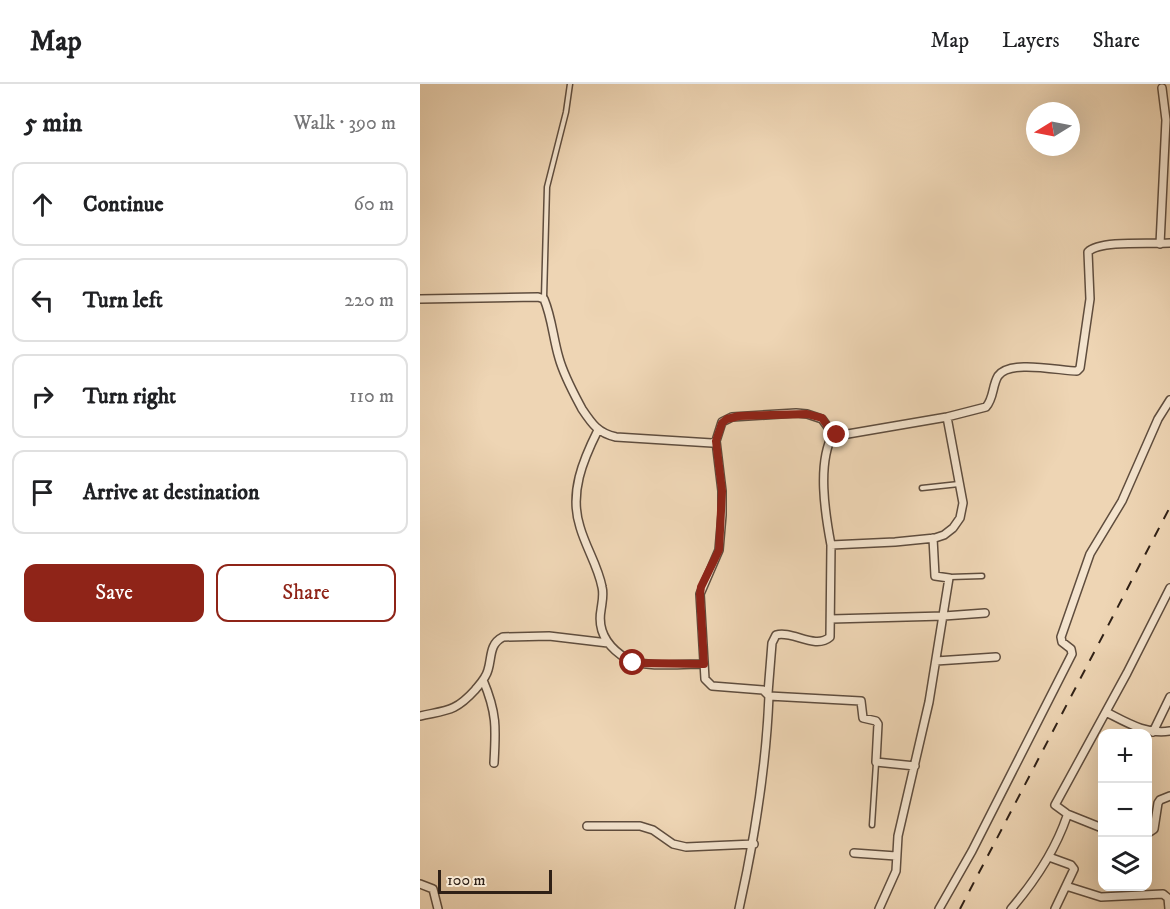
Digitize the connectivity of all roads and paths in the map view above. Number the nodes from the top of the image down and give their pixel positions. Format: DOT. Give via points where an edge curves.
graph roads {
  1 [pos="570,84"];
  2 [pos="1162,88"];
  3 [pos="1160,243"];
  4 [pos="1170,243"];
  5 [pos="420,299"];
  6 [pos="544,299"];
  7 [pos="1170,400"];
  8 [pos="947,417"];
  9 [pos="598,430"];
  10 [pos="833,434"];
  11 [pos="716,441"];
  12 [pos="959,484"];
  13 [pos="922,488"];
  14 [pos="933,538"];
  15 [pos="831,545"];
  16 [pos="982,576"];
  17 [pos="949,578"];
  18 [pos="1170,588"];
  19 [pos="985,613"];
  20 [pos="944,616"];
  21 [pos="831,619"];
  22 [pos="608,643"];
  23 [pos="996,657"];
  24 [pos="936,661"];
  25 [pos="704,664"];
  26 [pos="483,680"];
  27 [pos="768,695"];
  28 [pos="1170,697"];
  29 [pos="1106,712"];
  30 [pos="420,716"];
  31 [pos="1142,729"];
  32 [pos="1170,731"];
  33 [pos="1152,732"];
  34 [pos="876,762"];
  35 [pos="494,763"];
  36 [pos="915,766"];
  37 [pos="1170,796"];
  38 [pos="1067,814"];
  39 [pos="872,825"];
  40 [pos="587,826"];
  41 [pos="1098,826"];
  42 [pos="1152,830"];
  43 [pos="754,844"];
  44 [pos="854,853"];
  45 [pos="896,856"];
  46 [pos="1049,857"];
  47 [pos="420,884"];
  48 [pos="1066,886"];
  49 [pos="1168,895"];
  50 [pos="438,909"];
  51 [pos="739,909"];
  52 [pos="879,909"];
  53 [pos="939,909"];
  54 [pos="1011,909"];
  55 [pos="1055,909"];
  56 [pos="1169,909"];
  1 -- 6 [label="lane" via="548,187"];
  2 -- 3 [label="street" via="1166,128"];
  3 -- 4 [label="street"];
  3 -- 8 [label="street" via="1126,244 1088,252 1090,299 1077,371 1006,371 997,378 986,407"];
  5 -- 6 [label="street"];
  6 -- 9 [label="street" via="568,382"];
  7 -- 53 [label="street" via="1122,501 1090,554 1062,636 1072,654"];
  8 -- 10 [label="street"];
  8 -- 12 [label="street"];
  9 -- 11 [label="street" via="616,437 706,444"];
  9 -- 22 [label="street" via="584,458 577,497 579,527 601,581 601,625"];
  10 -- 11 [label="street" via="826,422 807,414 739,416 722,423"];
  10 -- 15 [label="street" via="827,444 824,494"];
  11 -- 25 [label="street" via="722,515 719,550 700,594"];
  12 -- 13 [label="lane"];
  12 -- 14 [label="street" via="963,503 960,518 944,535"];
  14 -- 15 [label="street"];
  14 -- 17 [label="street" via="935,576"];
  15 -- 21 [label="street"];
  16 -- 17 [label="lane"];
  17 -- 20 [label="street"];
  18 -- 29 [label="street"];
  19 -- 20 [label="street"];
  20 -- 21 [label="street"];
  20 -- 24 [label="street"];
  21 -- 27 [label="street" via="828,639 776,635"];
  22 -- 25 [label="street" via="633,663"];
  22 -- 26 [label="street" via="549,636 503,637 492,647"];
  23 -- 24 [label="street"];
  24 -- 36 [label="street"];
  25 -- 27 [label="street" via="705,679 712,686 763,690"];
  26 -- 30 [label="street" via="462,704"];
  26 -- 35 [label="street" via="495,713"];
  27 -- 34 [label="street" via="861,701 863,718 877,722"];
  27 -- 43 [label="street" via="766,752"];
  28 -- 33 [label="street"];
  29 -- 31 [label="street"];
  29 -- 38 [label="street" via="1055,805"];
  32 -- 33 [label="street"];
  34 -- 36 [label="street"];
  34 -- 39 [label="lane"];
  36 -- 45 [label="street"];
  37 -- 42 [label="street" via="1158,803"];
  38 -- 41 [label="street"];
  38 -- 46 [label="street"];
  40 -- 43 [label="street" via="640,826 686,847"];
  43 -- 51 [label="street"];
  44 -- 45 [label="street"];
  45 -- 52 [label="street" via="896,872"];
  46 -- 48 [label="street" via="1073,866"];
  46 -- 54 [label="street"];
  47 -- 50 [label="street" via="433,889"];
  48 -- 49 [label="street" via="1101,897"];
  48 -- 55 [label="street"];
  49 -- 56 [label="street"];
}
